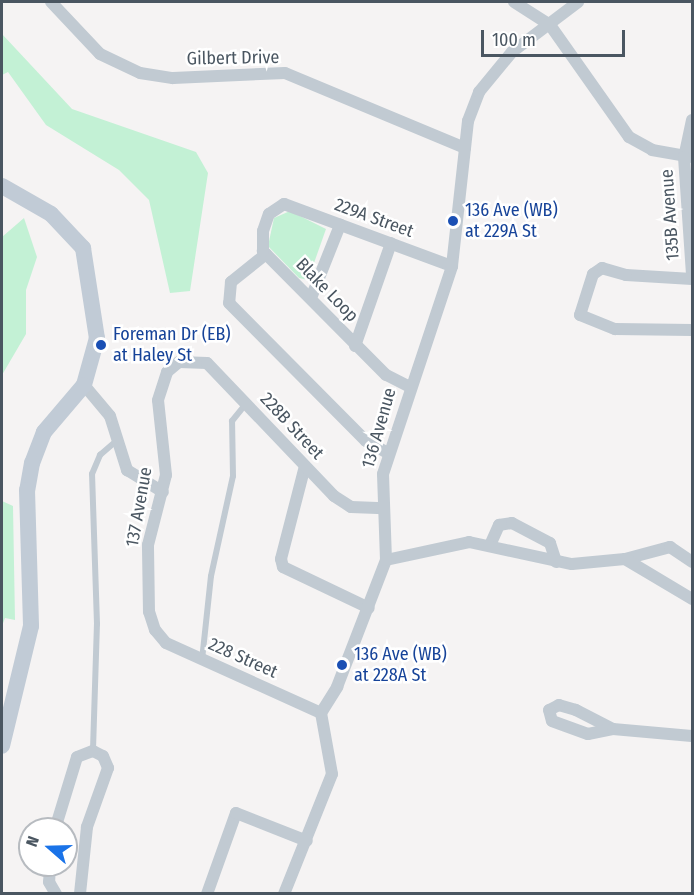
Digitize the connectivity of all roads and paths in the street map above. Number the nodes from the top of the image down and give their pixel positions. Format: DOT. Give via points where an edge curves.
graph roads {
  1 [pos="51,2"];
  2 [pos="514,2"];
  3 [pos="578,2"];
  4 [pos="550,25"];
  5 [pos="693,120"];
  6 [pos="465,148"];
  7 [pos="688,157"];
  8 [pos="2,186"];
  9 [pos="340,225"];
  10 [pos="392,243"];
  11 [pos="266,254"];
  12 [pos="452,266"];
  13 [pos="693,273"];
  14 [pos="693,279"];
  15 [pos="311,298"];
  16 [pos="693,330"];
  17 [pos="356,346"];
  18 [pos="179,362"];
  19 [pos="84,385"];
  20 [pos="410,387"];
  21 [pos="247,404"];
  22 [pos="118,439"];
  23 [pos="389,454"];
  24 [pos="305,466"];
  25 [pos="163,492"];
  26 [pos="384,508"];
  27 [pos="491,543"];
  28 [pos="625,559"];
  29 [pos="386,560"];
  30 [pos="556,562"];
  31 [pos="693,562"];
  32 [pos="693,599"];
  33 [pos="369,608"];
  34 [pos="155,630"];
  35 [pos="202,660"];
  36 [pos="321,713"];
  37 [pos="613,729"];
  38 [pos="693,736"];
  39 [pos="2,746"];
  40 [pos="93,751"];
  41 [pos="58,817"];
  42 [pos="307,841"];
  43 [pos="49,877"];
  44 [pos="56,894"];
  45 [pos="80,894"];
  46 [pos="207,894"];
  47 [pos="284,894"];
  1 -- 6 [label="street, Gilbert Drive" via="100,54 140,73 173,78 285,73"];
  2 -- 4 [label="street"];
  3 -- 4 [label="street, 136 Avenue"];
  4 -- 6 [label="street, 136 Avenue" via="492,74 468,120"];
  4 -- 7 [label="street" via="629,137 652,150"];
  5 -- 7 [label="street, 135B Avenue"];
  6 -- 12 [label="street, 136 Avenue"];
  7 -- 13 [label="street, 135B Avenue"];
  8 -- 19 [label="street" via="51,214 83,248 97,338"];
  9 -- 10 [label="street, 229A Street"];
  9 -- 11 [label="street, 229A Street" via="284,204 269,214 263,231"];
  9 -- 15 [label="street"];
  10 -- 12 [label="street, 229A Street"];
  10 -- 17 [label="street"];
  11 -- 15 [label="street, Blake Loop"];
  11 -- 23 [label="street" via="231,282 229,303 366,441"];
  12 -- 20 [label="street, 136 Avenue"];
  14 -- 16 [label="street" via="626,275 602,268 592,274 580,315 615,329"];
  15 -- 17 [label="street, Blake Loop"];
  17 -- 20 [label="street, Blake Loop" via="386,375"];
  18 -- 21 [label="street, 228B Street" via="207,363"];
  18 -- 25 [label="street, 137 Avenue" via="160,384 166,453"];
  19 -- 22 [label="street" via="111,416"];
  19 -- 39 [label="street" via="44,432 32,463 27,490 31,626"];
  20 -- 23 [label="street, 136 Avenue"];
  21 -- 24 [label="street, 228B Street"];
  21 -- 35 [label="lane" via="232,421 233,476 212,576"];
  22 -- 25 [label="street" via="127,470 140,483"];
  22 -- 40 [label="lane" via="100,455 92,474 97,624"];
  23 -- 26 [label="street, 136 Avenue" via="383,474"];
  24 -- 26 [label="street, 228B Street" via="351,507"];
  24 -- 33 [label="street" via="281,559 291,575"];
  25 -- 34 [label="street, 137 Avenue" via="148,544 149,612"];
  26 -- 29 [label="street, 136 Avenue"];
  27 -- 29 [label="street" via="468,542"];
  27 -- 30 [label="street"];
  27 -- 30 [label="street" via="498,525 512,523 550,543"];
  28 -- 30 [label="street"];
  28 -- 31 [label="street" via="670,547"];
  28 -- 32 [label="street"];
  29 -- 33 [label="street, 136 Avenue"];
  33 -- 36 [label="street, 136 Avenue"];
  34 -- 35 [label="street, 228 Street" via="166,644"];
  35 -- 36 [label="street, 228 Street"];
  36 -- 42 [label="street" via="334,765"];
  37 -- 37 [label="street" via="588,734 552,721 549,710 558,705 576,710"];
  37 -- 38 [label="street"];
  40 -- 41 [label="street" via="77,757"];
  40 -- 45 [label="street" via="108,768 87,827"];
  42 -- 46 [label="street" via="236,813"];
  42 -- 47 [label="street"];
  43 -- 44 [label="street"];
}
